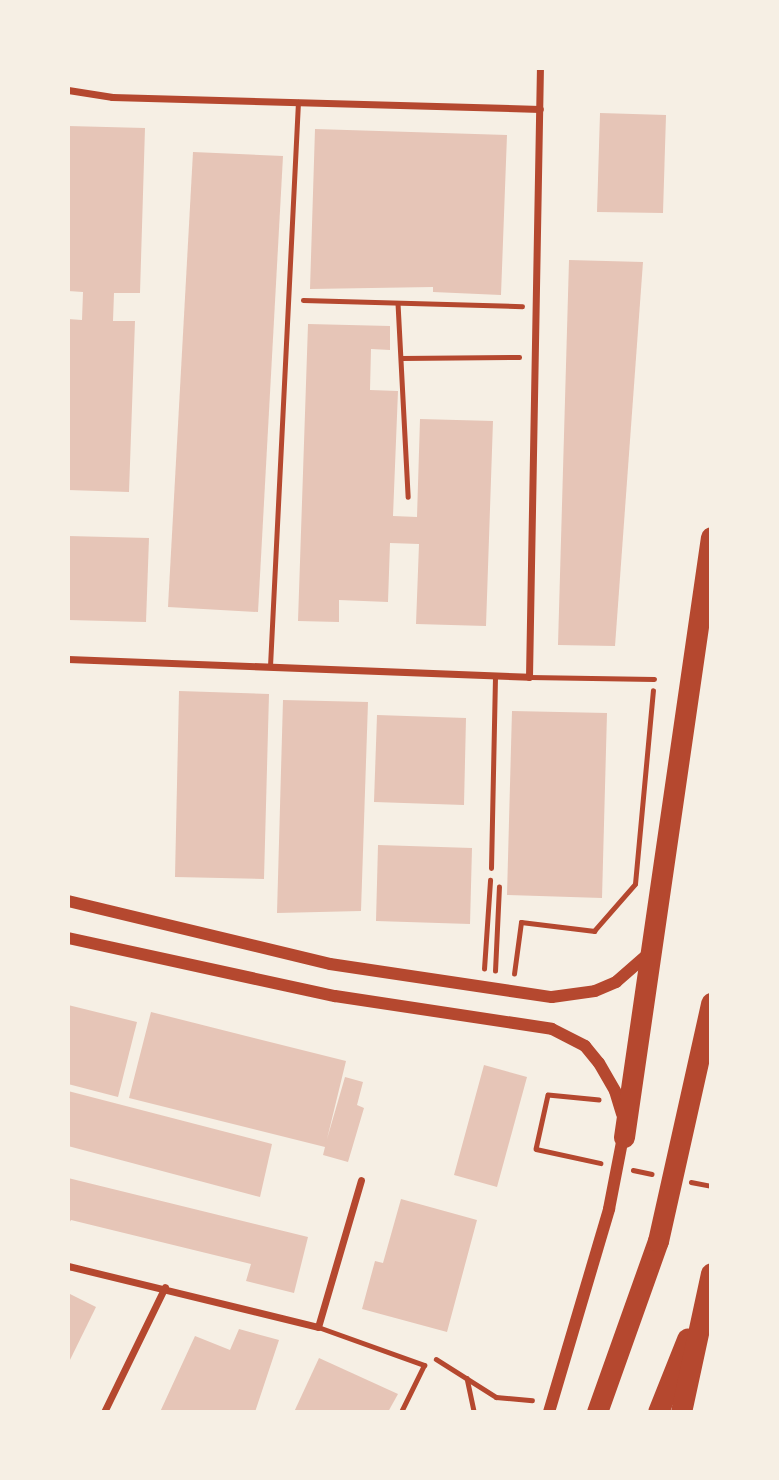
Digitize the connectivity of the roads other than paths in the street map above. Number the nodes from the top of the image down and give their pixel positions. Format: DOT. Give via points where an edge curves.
graph roads {
  1 [pos="540,68"];
  2 [pos="68,90"];
  3 [pos="298,102"];
  4 [pos="540,109"];
  5 [pos="711,537"];
  6 [pos="68,659"];
  7 [pos="270,666"];
  8 [pos="495,675"];
  9 [pos="529,677"];
  10 [pos="654,679"];
  11 [pos="491,867"];
  12 [pos="68,901"];
  13 [pos="68,938"];
  14 [pos="653,945"];
  15 [pos="711,1003"];
  16 [pos="624,1137"];
  17 [pos="361,1180"];
  18 [pos="68,1266"];
  19 [pos="709,1281"];
  20 [pos="164,1287"];
  21 [pos="318,1327"];
  22 [pos="104,1412"];
  23 [pos="401,1412"];
  24 [pos="549,1412"];
  25 [pos="597,1412"];
  26 [pos="658,1412"];
  27 [pos="681,1412"];
  1 -- 4 [label="street"];
  2 -- 3 [label="street" via="112,97"];
  3 -- 4 [label="street"];
  3 -- 7 [label="lane"];
  4 -- 9 [label="street"];
  5 -- 14 [label="highway"];
  6 -- 7 [label="street"];
  7 -- 8 [label="street"];
  8 -- 9 [label="street"];
  8 -- 11 [label="lane"];
  9 -- 10 [label="lane"];
  12 -- 14 [label="street" via="330,964 552,997 594,991 632,971"];
  13 -- 16 [label="street" via="334,996 552,1029 585,1046 599,1063 619,1101"];
  14 -- 16 [label="highway"];
  15 -- 25 [label="highway" via="658,1241"];
  16 -- 24 [label="street" via="609,1209"];
  17 -- 21 [label="street"];
  18 -- 20 [label="street"];
  19 -- 26 [label="highway"];
  19 -- 27 [label="highway"];
  20 -- 21 [label="street"];
  20 -- 22 [label="street"];
  21 -- 23 [label="lane" via="424,1365"];
}
